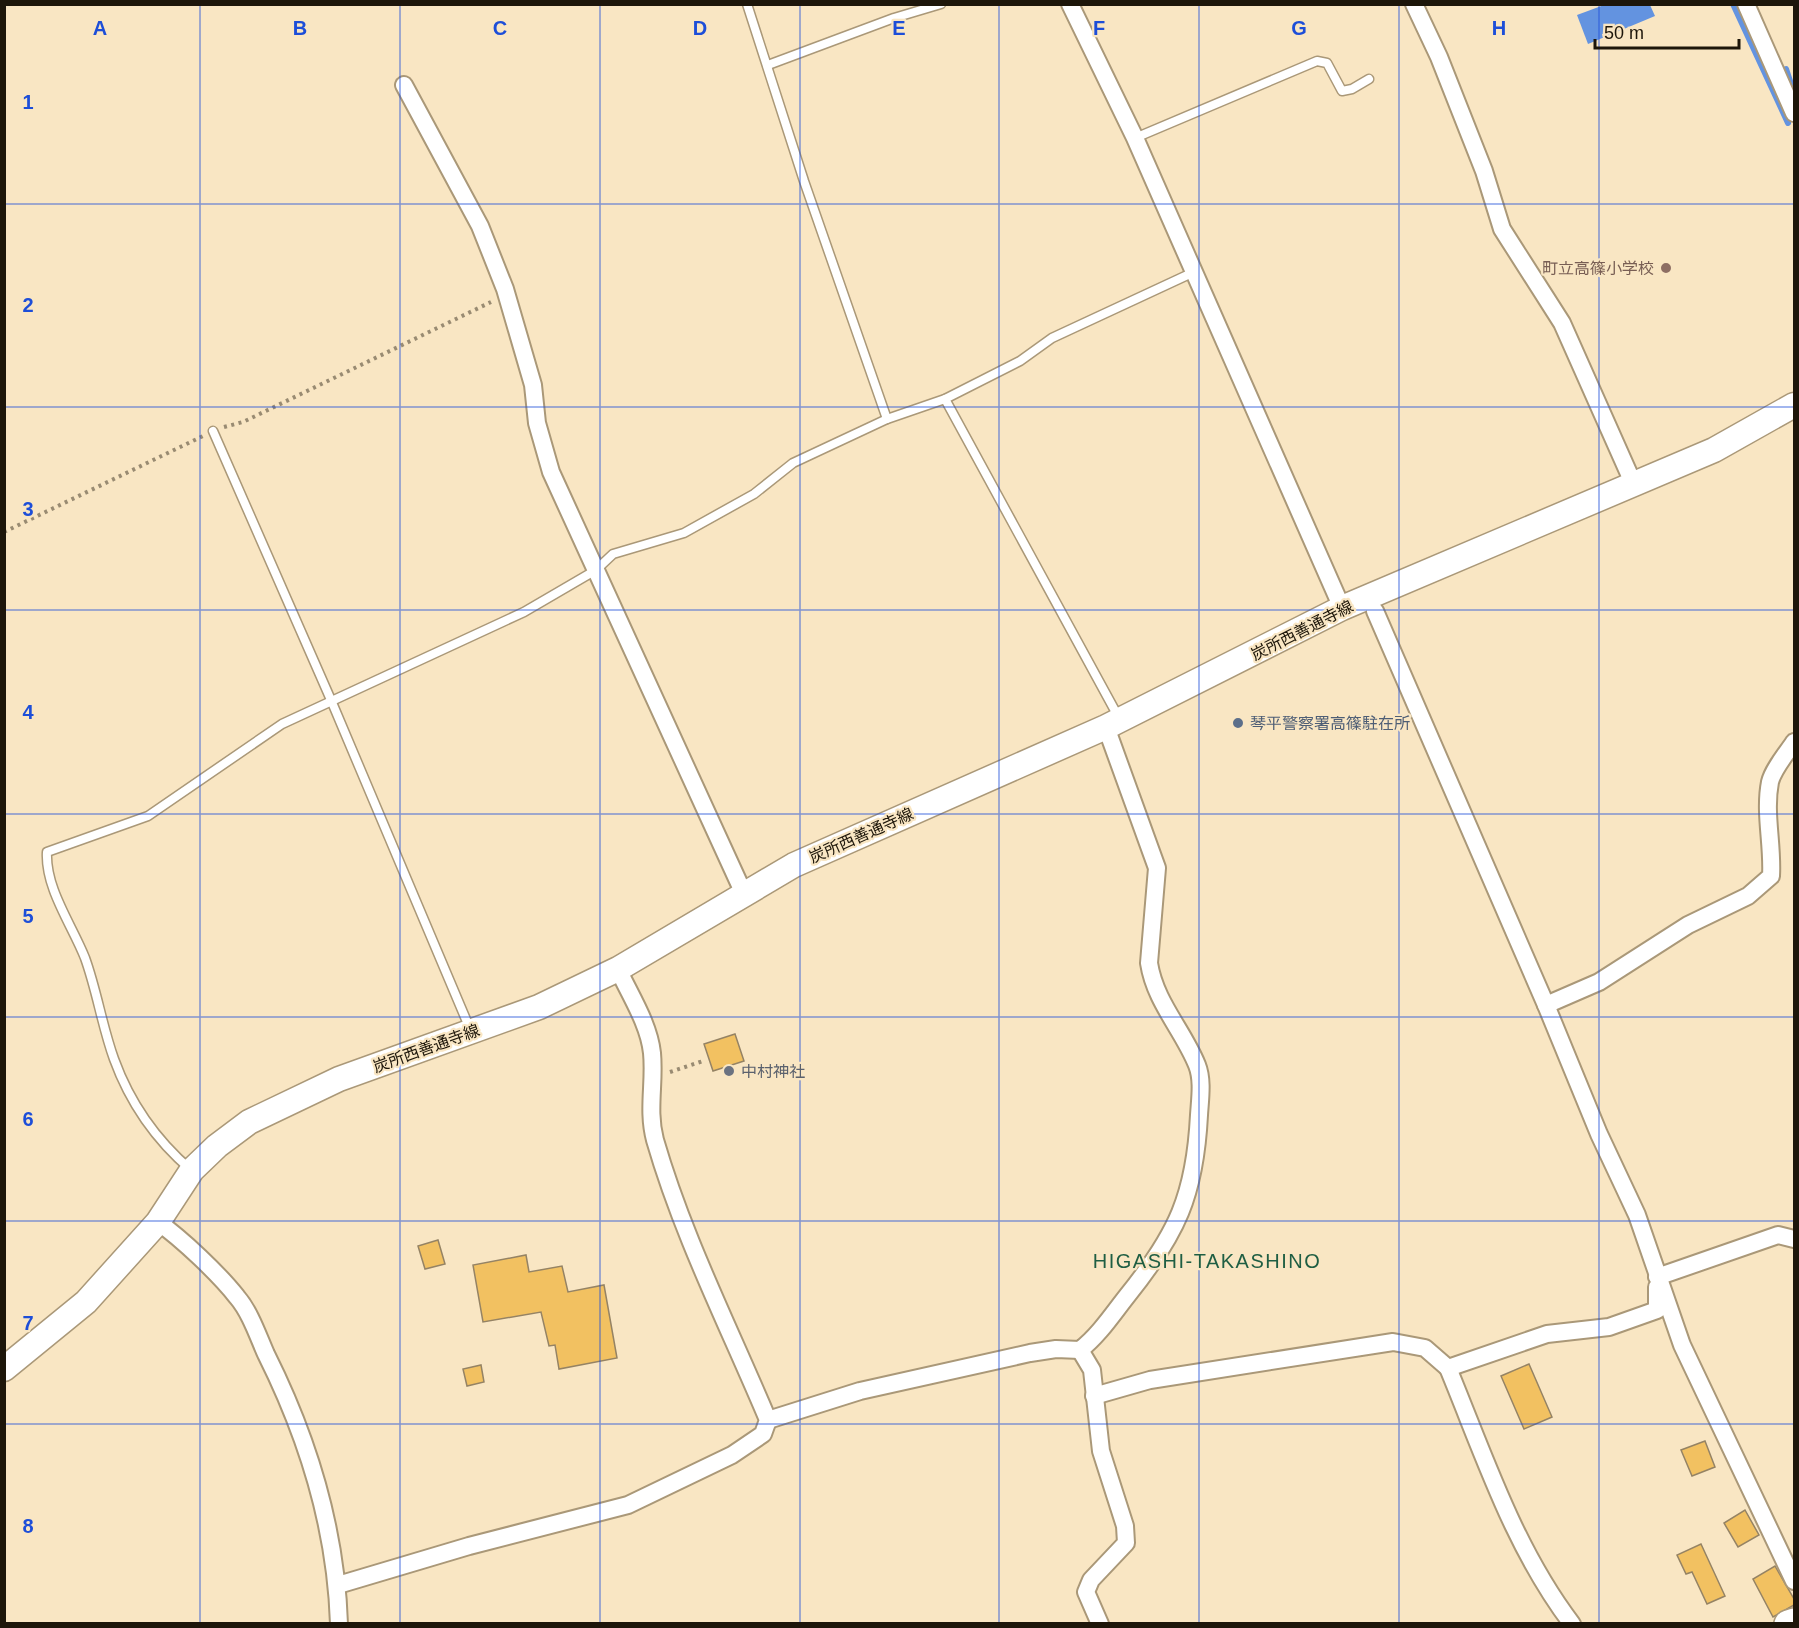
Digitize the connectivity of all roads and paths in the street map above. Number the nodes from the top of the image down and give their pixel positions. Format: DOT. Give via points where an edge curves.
graph roads {
  1 [pos="747,4"];
  2 [pos="941,4"];
  3 [pos="1070,4"];
  4 [pos="1414,4"];
  5 [pos="1746,4"];
  6 [pos="768,65"];
  7 [pos="1369,79"];
  8 [pos="404,85"];
  9 [pos="1794,113"];
  10 [pos="1135,138"];
  11 [pos="1194,272"];
  12 [pos="492,301"];
  13 [pos="945,399"];
  14 [pos="1794,405"];
  15 [pos="887,419"];
  16 [pos="213,431"];
  17 [pos="1634,485"];
  18 [pos="4,532"];
  19 [pos="596,570"];
  20 [pos="1342,608"];
  21 [pos="1375,611"];
  22 [pos="331,700"];
  23 [pos="1113,723"];
  24 [pos="1794,742"];
  25 [pos="744,894"];
  26 [pos="618,969"];
  27 [pos="1546,1005"];
  28 [pos="471,1032"];
  29 [pos="703,1062"];
  30 [pos="652,1077"];
  31 [pos="192,1170"];
  32 [pos="158,1222"];
  33 [pos="1794,1239"];
  34 [pos="1657,1277"];
  35 [pos="1080,1350"];
  36 [pos="1448,1368"];
  37 [pos="4,1369"];
  38 [pos="1094,1396"];
  39 [pos="768,1420"];
  40 [pos="1794,1581"];
  41 [pos="338,1585"];
  42 [pos="1794,1622"];
  43 [pos="339,1623"];
  44 [pos="1100,1623"];
  45 [pos="1572,1623"];
  46 [pos="1788,1623"];
  1 -- 6 [label="lane"];
  2 -- 6 [label="lane"];
  3 -- 10 [label="street"];
  4 -- 17 [label="street" via="1448,77 1502,229 1562,323"];
  5 -- 9 [label="street"];
  6 -- 15 [label="lane"];
  7 -- 10 [label="lane" via="1342,91 1327,63 1317,61"];
  8 -- 19 [label="street" via="480,226 533,385 537,423 551,472"];
  10 -- 11 [label="street"];
  11 -- 13 [label="lane" via="1052,338 1020,361"];
  11 -- 20 [label="street"];
  12 -- 16 [label="path" via="243,422"];
  13 -- 15 [label="lane"];
  13 -- 23 [label="lane"];
  14 -- 17 [label="main road, 炭所西善通寺線" via="1714,450"];
  15 -- 19 [label="lane" via="793,463 754,494 684,533 612,554"];
  16 -- 18 [label="path"];
  16 -- 22 [label="lane"];
  17 -- 20 [label="main road, 炭所西善通寺線"];
  19 -- 22 [label="lane" via="524,612"];
  19 -- 25 [label="street"];
  20 -- 23 [label="main road, 炭所西善通寺線"];
  21 -- 27 [label="street"];
  22 -- 28 [label="lane"];
  22 -- 31 [label="lane" via="282,724 148,816 47,852 46,869 86,960 114,1060 148,1125 168,1150"];
  23 -- 25 [label="main road, 炭所西善通寺線" via="794,865"];
  23 -- 35 [label="street" via="1157,868 1151,978 1198,1066 1197,1158 1189,1194 1153,1266"];
  24 -- 27 [label="street" via="1770,780 1771,876 1748,896 1688,925 1599,982"];
  25 -- 26 [label="main road, 炭所西善通寺線"];
  26 -- 28 [label="main road, 炭所西善通寺線" via="539,1007"];
  26 -- 30 [label="street" via="644,1022 652,1050"];
  27 -- 34 [label="street" via="1636,1215"];
  28 -- 31 [label="main road, 炭所西善通寺線" via="339,1079 286,1103 249,1122"];
  29 -- 30 [label="path"];
  30 -- 39 [label="street" via="650,1107 664,1168 697,1258"];
  31 -- 32 [label="main road, 炭所西善通寺線"];
  32 -- 37 [label="main road, 炭所西善通寺線" via="86,1302"];
  32 -- 41 [label="street" via="238,1298 260,1341 303,1436"];
  33 -- 34 [label="street" via="1778,1235"];
  34 -- 36 [label="street" via="1657,1310 1609,1327 1539,1337"];
  34 -- 40 [label="street" via="1682,1345"];
  35 -- 38 [label="street" via="1092,1370"];
  35 -- 39 [label="street" via="1030,1353 860,1391"];
  36 -- 38 [label="street" via="1425,1348 1393,1342 1150,1380"];
  36 -- 45 [label="street" via="1525,1552"];
  38 -- 44 [label="street" via="1101,1451 1125,1526 1126,1543 1091,1580 1086,1592"];
  39 -- 41 [label="street" via="763,1434 732,1455 628,1505"];
  41 -- 43 [label="street"];
  42 -- 46 [label="main road"];
}
